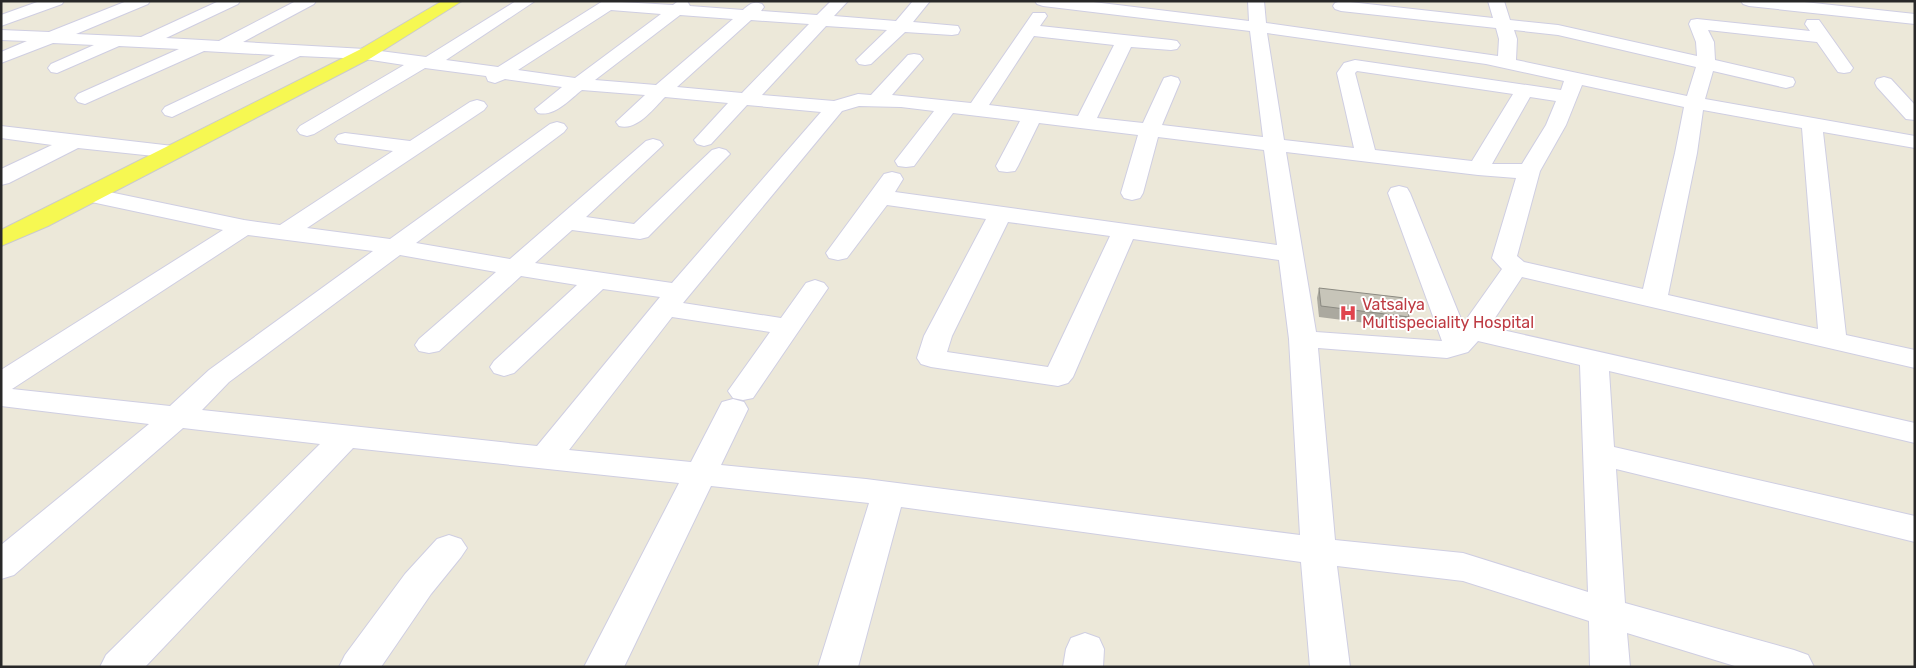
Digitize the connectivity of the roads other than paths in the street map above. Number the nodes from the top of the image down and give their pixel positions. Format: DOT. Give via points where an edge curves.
graph roads {
  1 [pos="56,1"];
  2 [pos="142,1"];
  3 [pos="232,1"];
  4 [pos="308,1"];
  5 [pos="454,1"];
  6 [pos="527,1"];
  7 [pos="763,1"];
  8 [pos="840,1"];
  9 [pos="922,1"];
  10 [pos="1256,1"];
  11 [pos="1496,1"];
  12 [pos="1749,1"];
  13 [pos="612,3"];
  14 [pos="1341,4"];
  15 [pos="683,5"];
  16 [pos="1799,7"];
  17 [pos="1042,8"];
  18 [pos="1168,9"];
  19 [pos="748,15"];
  20 [pos="1895,17"];
  21 [pos="1915,19"];
  22 [pos="822,20"];
  23 [pos="1,21"];
  24 [pos="1502,22"];
  25 [pos="901,26"];
  26 [pos="1258,27"];
  27 [pos="1029,30"];
  28 [pos="1,35"];
  29 [pos="1339,37"];
  30 [pos="50,38"];
  31 [pos="1823,38"];
  32 [pos="1915,38"];
  33 [pos="118,41"];
  34 [pos="1125,41"];
  35 [pos="1616,42"];
  36 [pos="144,43"];
  37 [pos="938,45"];
  38 [pos="1171,45"];
  39 [pos="202,46"];
  40 [pos="222,47"];
  41 [pos="297,51"];
  42 [pos="365,54"];
  43 [pos="1,58"];
  44 [pos="914,59"];
  45 [pos="865,60"];
  46 [pos="427,62"];
  47 [pos="1507,63"];
  48 [pos="1706,63"];
  49 [pos="57,68"];
  50 [pos="1844,68"];
  51 [pos="502,72"];
  52 [pos="1581,79"];
  53 [pos="1170,82"];
  54 [pos="1786,82"];
  55 [pos="1884,83"];
  56 [pos="580,84"];
  57 [pos="1525,90"];
  58 [pos="660,92"];
  59 [pos="1567,97"];
  60 [pos="85,98"];
  61 [pos="745,99"];
  62 [pos="877,100"];
  63 [pos="1694,103"];
  64 [pos="1909,104"];
  65 [pos="948,106"];
  66 [pos="835,107"];
  67 [pos="976,110"];
  68 [pos="172,111"];
  69 [pos="1033,116"];
  70 [pos="626,122"];
  71 [pos="1085,122"];
  72 [pos="1812,123"];
  73 [pos="307,130"];
  74 [pos="1150,130"];
  75 [pos="1,132"];
  76 [pos="345,139"];
  77 [pos="77,141"];
  78 [pos="1915,142"];
  79 [pos="1274,144"];
  80 [pos="653,145"];
  81 [pos="415,148"];
  82 [pos="173,152"];
  83 [pos="1366,155"];
  84 [pos="906,161"];
  85 [pos="1007,166"];
  86 [pos="1478,168"];
  87 [pos="1530,172"];
  88 [pos="1,178"];
  89 [pos="1132,193"];
  90 [pos="1399,193"];
  91 [pos="90,195"];
  92 [pos="1000,214"];
  93 [pos="567,222"];
  94 [pos="244,227"];
  95 [pos="285,232"];
  96 [pos="1124,232"];
  97 [pos="1,239"];
  98 [pos="396,247"];
  99 [pos="838,253"];
  100 [pos="1290,254"];
  101 [pos="516,268"];
  102 [pos="1515,268"];
  103 [pos="597,280"];
  104 [pos="815,288"];
  105 [pos="1654,299"];
  106 [pos="671,300"];
  107 [pos="788,327"];
  108 [pos="1303,339"];
  109 [pos="1465,339"];
  110 [pos="1833,340"];
  111 [pos="430,345"];
  112 [pos="1915,359"];
  113 [pos="1594,361"];
  114 [pos="504,367"];
  115 [pos="1,384"];
  116 [pos="14,398"];
  117 [pos="176,417"];
  118 [pos="1,418"];
  119 [pos="1915,433"];
  120 [pos="346,436"];
  121 [pos="1599,454"];
  122 [pos="545,458"];
  123 [pos="702,474"];
  124 [pos="888,494"];
  125 [pos="1915,529"];
  126 [pos="449,548"];
  127 [pos="1318,551"];
  128 [pos="1,565"];
  129 [pos="1609,612"];
  130 [pos="120,667"];
  131 [pos="359,667"];
  132 [pos="604,667"];
  133 [pos="838,667"];
  134 [pos="1330,667"];
  135 [pos="1610,667"];
  136 [pos="1794,667"];
  1 -- 23 [label="street"];
  2 -- 30 [label="street"];
  3 -- 36 [label="street"];
  4 -- 40 [label="street"];
  5 -- 42 [label="main road"];
  6 -- 46 [label="street"];
  7 -- 19 [label="street"];
  8 -- 22 [label="street"];
  9 -- 25 [label="street"];
  10 -- 26 [label="street"];
  11 -- 24 [label="street"];
  12 -- 16 [label="street"];
  13 -- 15 [label="street"];
  13 -- 51 [label="street"];
  14 -- 24 [label="street"];
  14 -- 29 [label="street"];
  15 -- 19 [label="street"];
  15 -- 56 [label="street"];
  16 -- 20 [label="street"];
  16 -- 31 [label="street"];
  17 -- 18 [label="street"];
  17 -- 27 [label="street"];
  18 -- 26 [label="street"];
  19 -- 22 [label="street"];
  19 -- 58 [label="street"];
  20 -- 21 [label="street"];
  20 -- 32 [label="street"];
  22 -- 25 [label="street"];
  22 -- 61 [label="street"];
  24 -- 35 [label="street"];
  24 -- 47 [label="street" via="1508,39"];
  25 -- 37 [label="street" via="956,25"];
  25 -- 45 [label="street"];
  26 -- 29 [label="street"];
  26 -- 79 [label="street"];
  27 -- 34 [label="street"];
  27 -- 67 [label="street"];
  28 -- 30 [label="street"];
  29 -- 47 [label="street"];
  30 -- 33 [label="street"];
  30 -- 43 [label="street"];
  31 -- 48 [label="street" via="1697,24 1705,42"];
  31 -- 50 [label="street"];
  33 -- 36 [label="street"];
  33 -- 49 [label="street"];
  34 -- 38 [label="street"];
  34 -- 71 [label="street"];
  35 -- 48 [label="street"];
  35 -- 52 [label="street"];
  36 -- 39 [label="street"];
  39 -- 40 [label="street"];
  39 -- 60 [label="street"];
  40 -- 41 [label="street"];
  41 -- 42 [label="street"];
  41 -- 68 [label="street"];
  42 -- 46 [label="street"];
  42 -- 82 [label="main road"];
  44 -- 62 [label="street"];
  46 -- 51 [label="street"];
  46 -- 73 [label="street"];
  47 -- 52 [label="street"];
  48 -- 54 [label="street"];
  48 -- 63 [label="street"];
  51 -- 56 [label="street"];
  51 -- 81 [label="street"];
  52 -- 59 [label="street"];
  52 -- 63 [label="street"];
  53 -- 74 [label="street"];
  55 -- 64 [label="street"];
  56 -- 58 [label="street"];
  56 -- 98 [label="street" via="551,118"];
  57 -- 59 [label="street"];
  57 -- 83 [label="street" via="1367,66 1350,67 1346,73"];
  57 -- 86 [label="street"];
  58 -- 61 [label="street"];
  58 -- 70 [label="street"];
  59 -- 87 [label="street" via="1556,125"];
  61 -- 66 [label="street"];
  61 -- 93 [label="street" via="712,147 640,232"];
  62 -- 65 [label="street"];
  62 -- 66 [label="street" via="858,100"];
  63 -- 72 [label="street"];
  63 -- 105 [label="street"];
  65 -- 67 [label="street"];
  65 -- 84 [label="street"];
  66 -- 106 [label="street"];
  67 -- 69 [label="street"];
  69 -- 71 [label="street"];
  69 -- 85 [label="street"];
  71 -- 74 [label="street"];
  72 -- 78 [label="street"];
  72 -- 110 [label="street"];
  74 -- 79 [label="street"];
  74 -- 89 [label="street"];
  75 -- 77 [label="street"];
  76 -- 81 [label="street"];
  77 -- 82 [label="street"];
  77 -- 88 [label="street"];
  79 -- 83 [label="street"];
  79 -- 100 [label="street"];
  80 -- 93 [label="street"];
  81 -- 95 [label="street"];
  82 -- 91 [label="main road"];
  83 -- 86 [label="street"];
  86 -- 87 [label="street"];
  87 -- 102 [label="street" via="1504,258"];
  90 -- 109 [label="street"];
  91 -- 94 [label="street"];
  91 -- 97 [label="main road"];
  92 -- 96 [label="street"];
  92 -- 96 [label="street" via="930,358 1058,377"];
  92 -- 99 [label="street" via="886,188"];
  93 -- 101 [label="street"];
  94 -- 95 [label="street"];
  94 -- 115 [label="street"];
  95 -- 98 [label="street"];
  96 -- 100 [label="street"];
  98 -- 101 [label="street"];
  98 -- 117 [label="street" via="219,376"];
  100 -- 108 [label="street"];
  101 -- 103 [label="street"];
  101 -- 111 [label="street"];
  102 -- 105 [label="street"];
  102 -- 109 [label="street"];
  103 -- 106 [label="street"];
  103 -- 114 [label="street"];
  104 -- 107 [label="street"];
  105 -- 110 [label="street"];
  106 -- 107 [label="street"];
  106 -- 122 [label="street"];
  107 -- 123 [label="street" via="738,400"];
  108 -- 109 [label="street" via="1447,350"];
  108 -- 127 [label="street"];
  109 -- 113 [label="street"];
  110 -- 112 [label="street"];
  113 -- 119 [label="street"];
  113 -- 121 [label="street"];
  116 -- 117 [label="street"];
  116 -- 118 [label="street"];
  117 -- 120 [label="street"];
  117 -- 128 [label="street"];
  120 -- 122 [label="street"];
  120 -- 130 [label="street"];
  121 -- 125 [label="street"];
  121 -- 129 [label="street"];
  122 -- 123 [label="street"];
  123 -- 124 [label="street"];
  123 -- 132 [label="street"];
  124 -- 127 [label="street"];
  124 -- 133 [label="street"];
  126 -- 131 [label="street" via="418,584"];
  127 -- 129 [label="street" via="1463,567"];
  127 -- 134 [label="street"];
  129 -- 135 [label="street"];
  129 -- 136 [label="street"];
}
